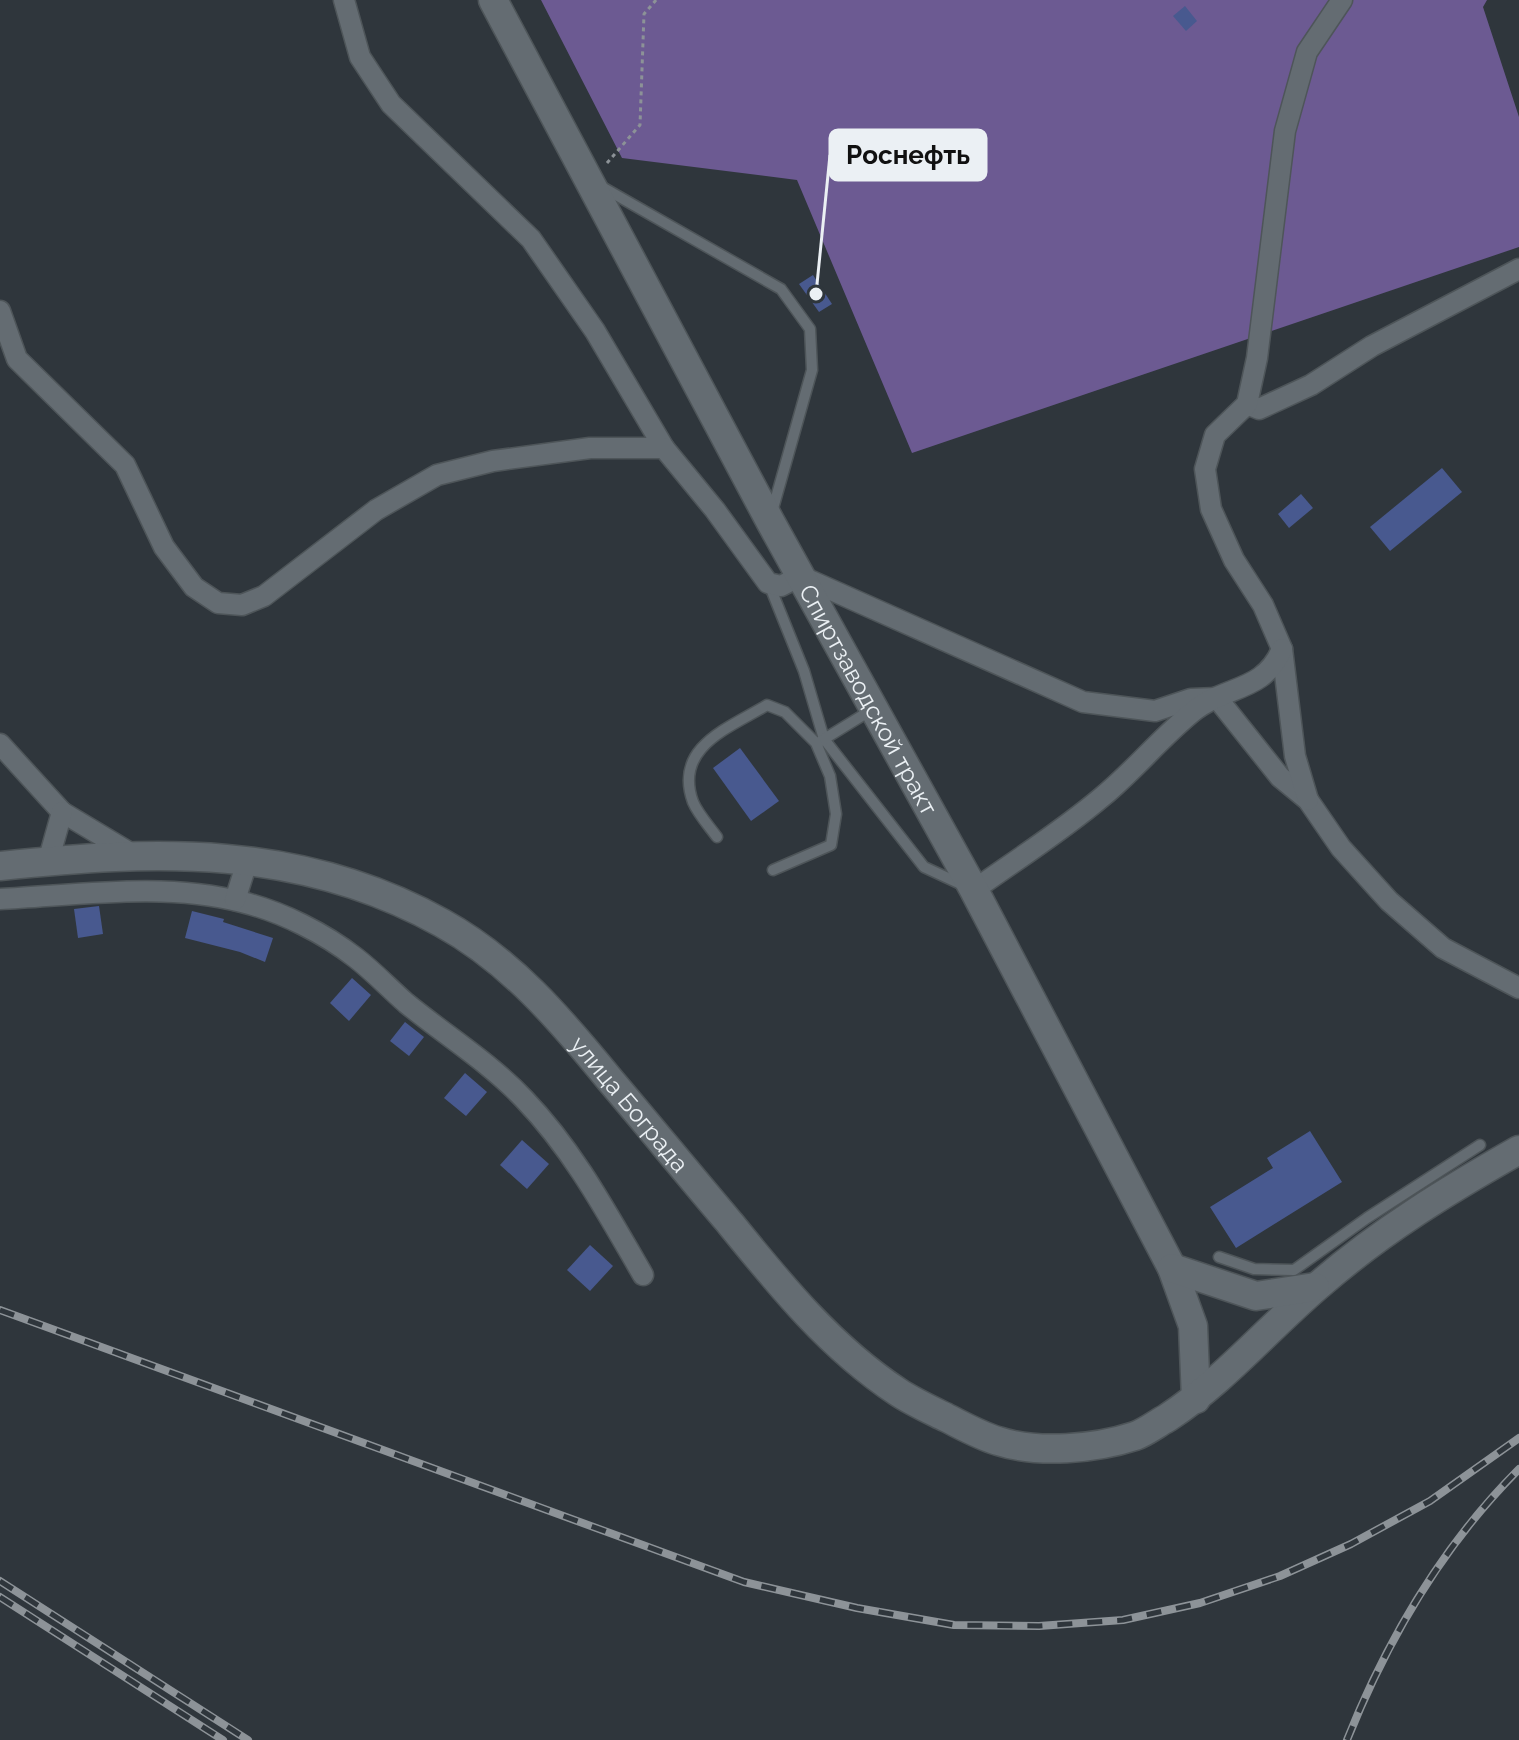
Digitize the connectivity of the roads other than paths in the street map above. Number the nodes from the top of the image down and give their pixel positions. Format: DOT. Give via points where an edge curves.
graph roads {
  1 [pos="344,0"];
  2 [pos="493,0"];
  3 [pos="1342,0"];
  4 [pos="591,181"];
  5 [pos="1519,269"];
  6 [pos="0,311"];
  7 [pos="1247,404"];
  8 [pos="664,448"];
  9 [pos="770,521"];
  10 [pos="800,576"];
  11 [pos="768,583"];
  12 [pos="1282,649"];
  13 [pos="1217,698"];
  14 [pos="873,709"];
  15 [pos="820,741"];
  16 [pos="0,744"];
  17 [pos="1308,800"];
  18 [pos="62,812"];
  19 [pos="717,837"];
  20 [pos="137,857"];
  21 [pos="248,859"];
  22 [pos="48,862"];
  23 [pos="0,866"];
  24 [pos="773,870"];
  25 [pos="974,890"];
  26 [pos="0,899"];
  27 [pos="235,900"];
  28 [pos="1519,988"];
  29 [pos="1480,1145"];
  30 [pos="1519,1150"];
  31 [pos="1373,1226"];
  32 [pos="1219,1257"];
  33 [pos="1172,1268"];
  34 [pos="643,1275"];
  35 [pos="1315,1287"];
  36 [pos="1196,1399"];
  1 -- 8 [label="street" via="360,57 391,104 531,239 595,331"];
  2 -- 4 [label="main road, Спиртзаводской тракт"];
  3 -- 7 [label="street" via="1307,52 1285,131"];
  4 -- 9 [label="main road, Спиртзаводской тракт"];
  4 -- 9 [label="lane" via="781,289 810,329 812,370"];
  5 -- 7 [label="street" via="1372,346 1311,385 1259,409"];
  6 -- 8 [label="street" via="17,359 125,465 164,547 194,587 218,603 242,605 264,596 376,510 437,475 493,461 590,448"];
  7 -- 12 [label="street" via="1215,435 1205,469 1211,509"];
  8 -- 11 [label="street"];
  9 -- 10 [label="main road, Спиртзаводской тракт"];
  10 -- 11 [label="street" via="781,586"];
  10 -- 13 [label="street" via="1083,702 1155,711 1191,699"];
  10 -- 14 [label="main road, Спиртзаводской тракт"];
  11 -- 15 [label="lane" via="804,671"];
  12 -- 13 [label="street" via="1276,664 1255,683"];
  12 -- 17 [label="street" via="1295,756"];
  13 -- 17 [label="street" via="1280,777"];
  13 -- 25 [label="street" via="1182,720 1101,799"];
  14 -- 15 [label="lane"];
  14 -- 25 [label="main road, Спиртзаводской тракт"];
  15 -- 19 [label="lane" via="785,712 767,705 701,745 687,777 694,804"];
  15 -- 24 [label="lane" via="836,814 831,845"];
  15 -- 25 [label="lane" via="924,867"];
  16 -- 18 [label="street"];
  17 -- 28 [label="street" via="1341,848 1389,901 1443,948"];
  18 -- 20 [label="street"];
  18 -- 22 [label="street"];
  20 -- 21 [label="main road, улица Бограда"];
  20 -- 22 [label="main road, улица Бограда"];
  21 -- 27 [label="street"];
  21 -- 36 [label="main road, улица Бограда" via="349,882 443,923 483,949 557,1016 800,1308 850,1357 901,1394 1000,1442 1056,1449 1141,1434"];
  22 -- 23 [label="main road, улица Бограда"];
  25 -- 33 [label="main road, Спиртзаводской тракт"];
  26 -- 27 [label="street" via="160,891"];
  27 -- 34 [label="street" via="313,931 356,958 523,1097 591,1183"];
  29 -- 31 [label="lane"];
  30 -- 31 [label="main road, улица Бограда"];
  31 -- 32 [label="lane" via="1294,1270 1254,1269"];
  31 -- 35 [label="main road, улица Бограда"];
  33 -- 35 [label="main road" via="1256,1296"];
  33 -- 36 [label="main road, Спиртзаводской тракт" via="1193,1326"];
  35 -- 36 [label="main road, улица Бограда"];
}
